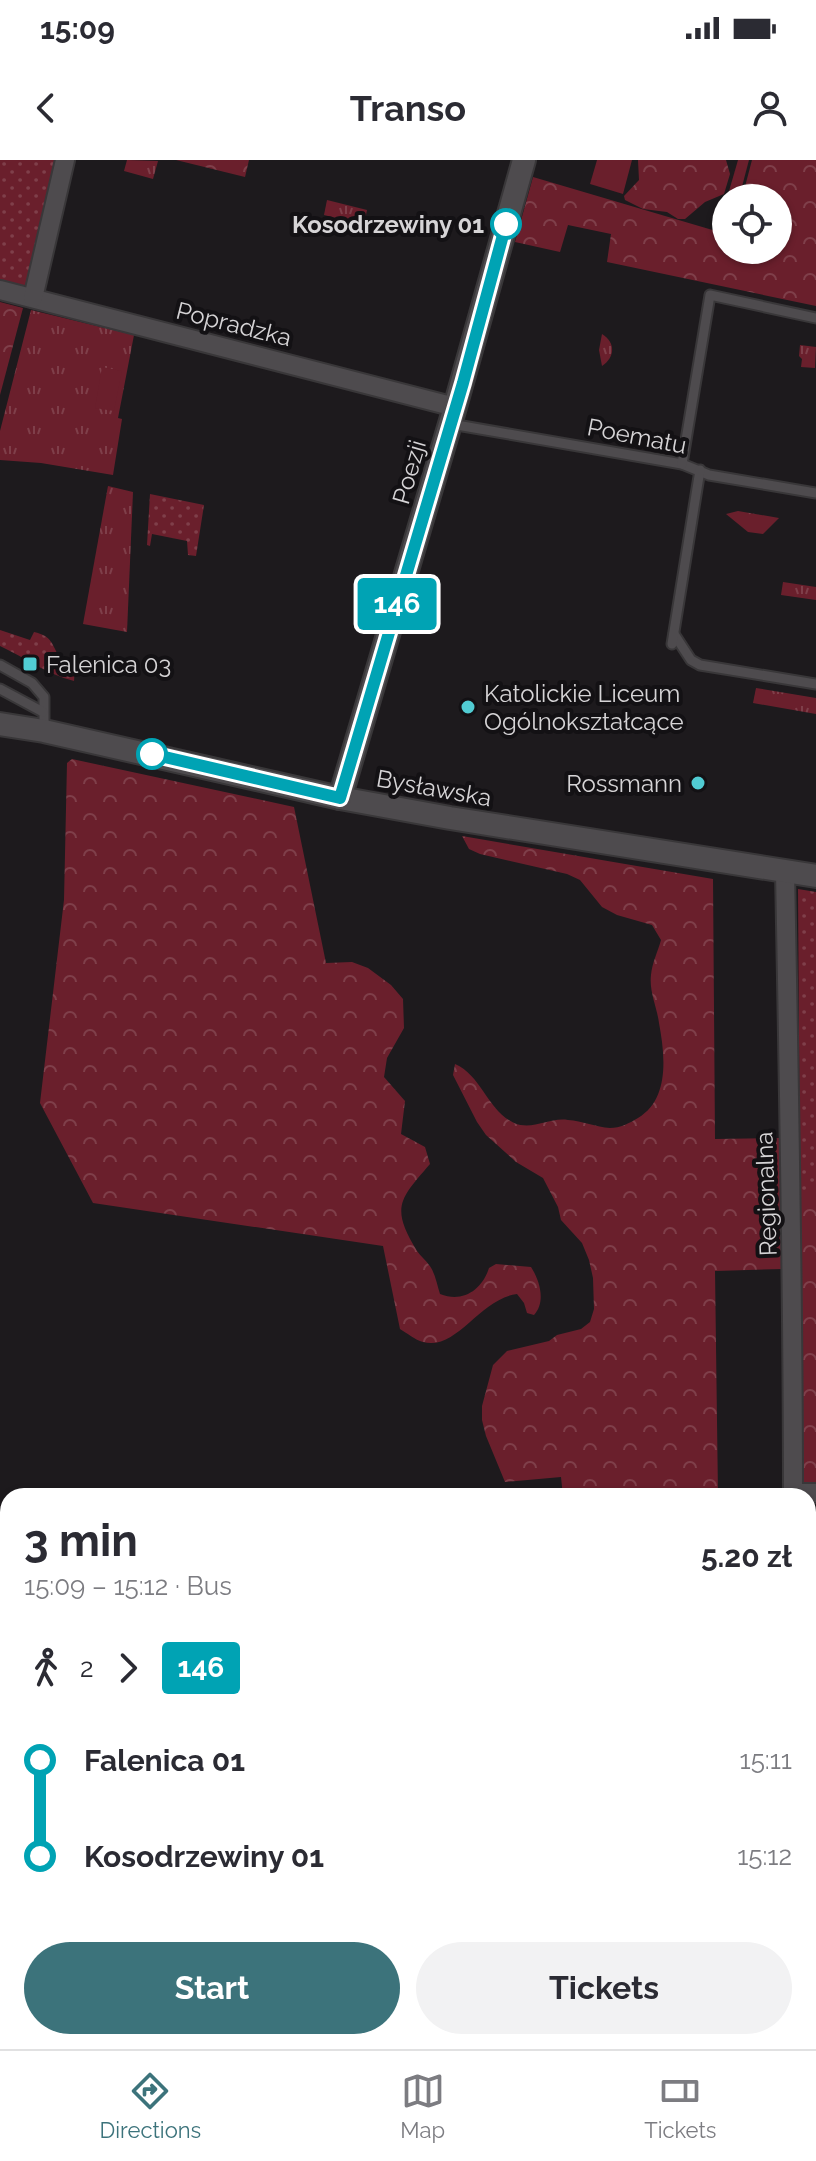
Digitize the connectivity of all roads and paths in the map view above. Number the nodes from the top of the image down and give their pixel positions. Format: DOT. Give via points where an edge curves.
graph roads {
  1 [pos="65,160"];
  2 [pos="524,160"];
  3 [pos="0,290"];
  4 [pos="33,298"];
  5 [pos="816,318"];
  6 [pos="452,416"];
  7 [pos="682,464"];
  8 [pos="700,470"];
  9 [pos="816,493"];
  10 [pos="0,665"];
  11 [pos="816,684"];
  12 [pos="0,689"];
  13 [pos="44,721"];
  14 [pos="0,724"];
  15 [pos="340,798"];
  16 [pos="785,871"];
  17 [pos="816,876"];
  18 [pos="793,1488"];
  1 -- 4 [label="street"];
  2 -- 6 [label="street, Poezji"];
  3 -- 4 [label="street, Popradzka"];
  4 -- 6 [label="street, Popradzka"];
  5 -- 7 [label="lane" via="710,295"];
  6 -- 7 [label="lane, Poematu"];
  6 -- 15 [label="street, Poezji"];
  7 -- 8 [label="lane, Poematu"];
  8 -- 9 [label="lane, Poematu"];
  8 -- 11 [label="lane" via="673,639 700,665"];
  10 -- 13 [label="lane" via="32,683 44,697"];
  12 -- 13 [label="lane"];
  13 -- 14 [label="street, Bysławska"];
  13 -- 15 [label="street, Bysławska"];
  15 -- 16 [label="street, Bysławska"];
  16 -- 17 [label="street, Bysławska"];
  16 -- 18 [label="street, Regionalna"];
}
